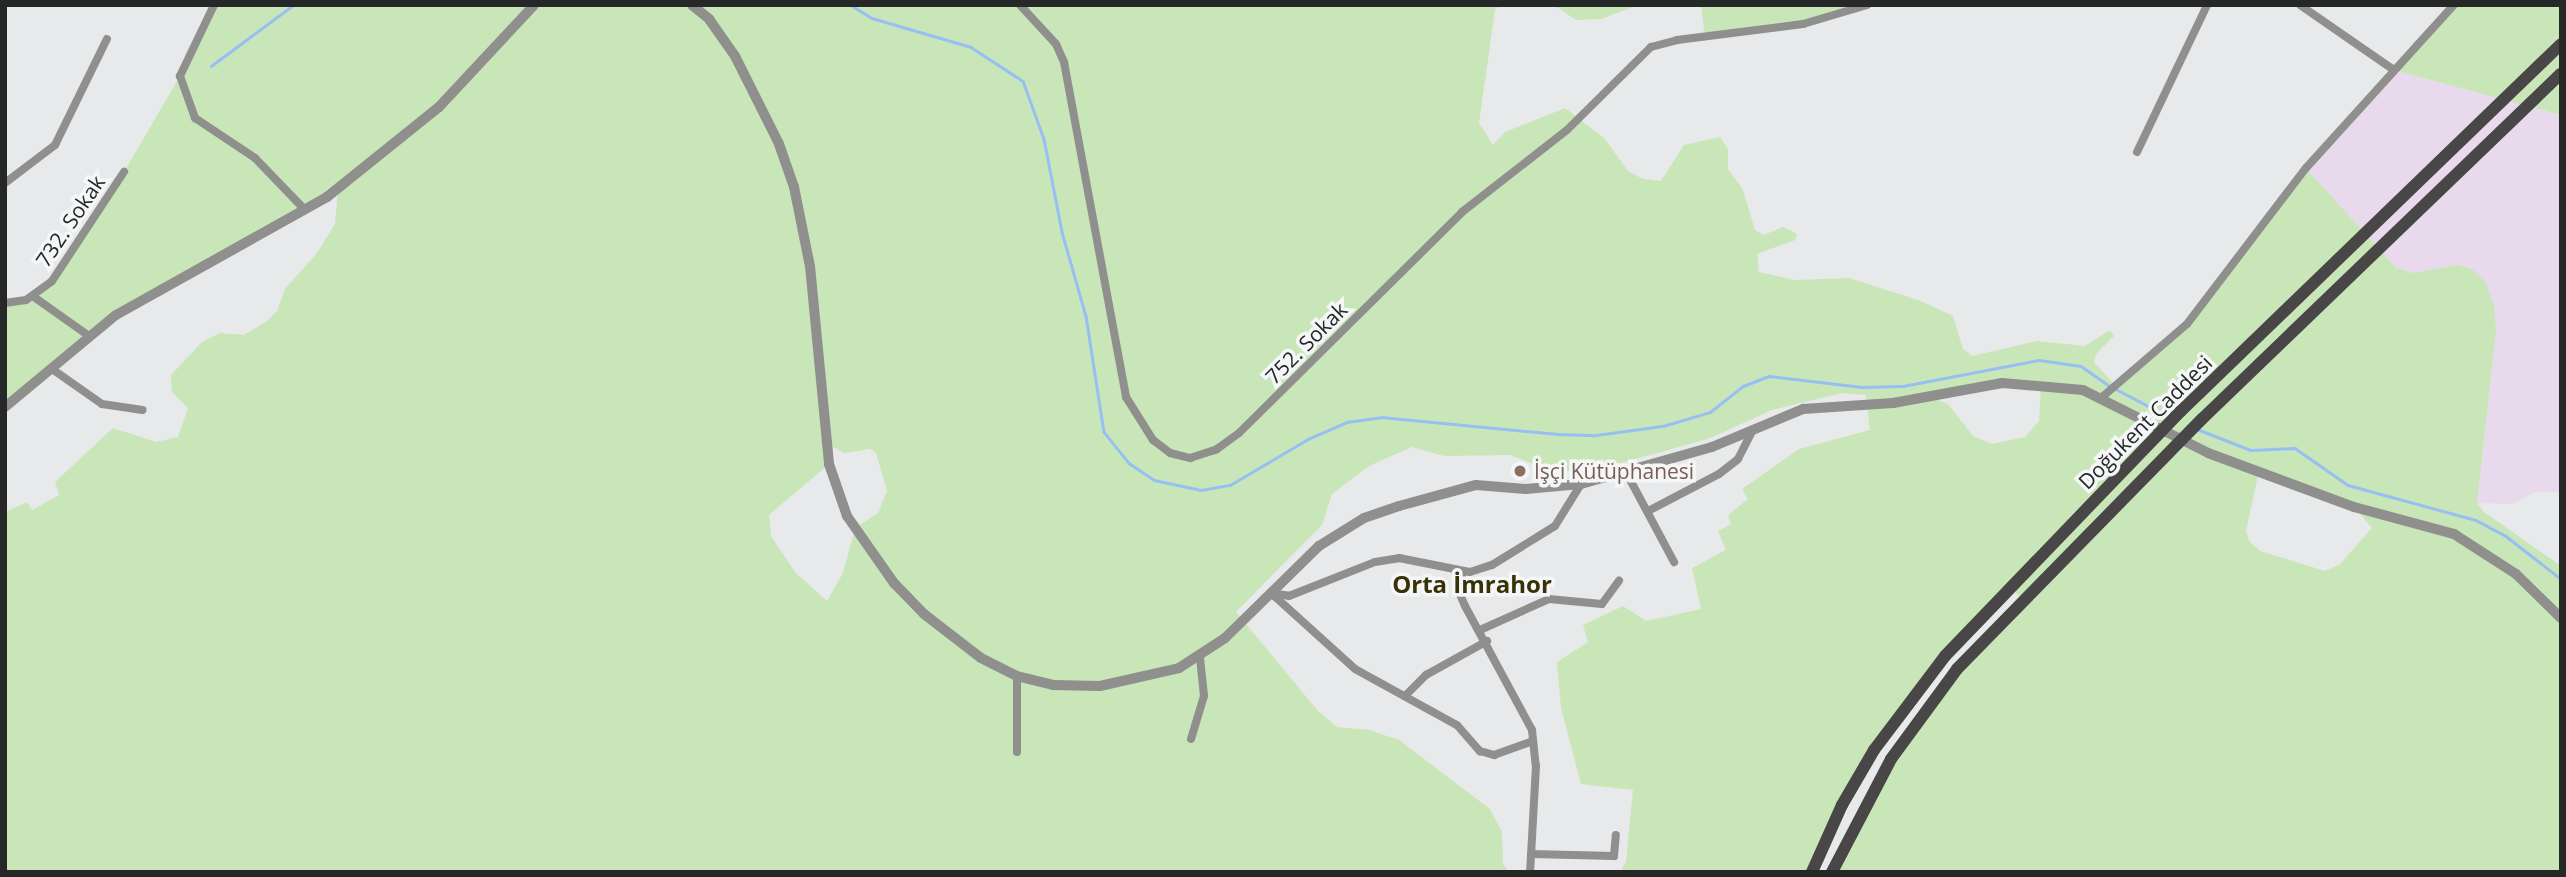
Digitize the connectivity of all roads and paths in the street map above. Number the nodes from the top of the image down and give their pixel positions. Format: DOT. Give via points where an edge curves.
graph roads {
  1 [pos="214,5"];
  2 [pos="534,5"];
  3 [pos="692,5"];
  4 [pos="1020,5"];
  5 [pos="1867,5"];
  6 [pos="2207,5"];
  7 [pos="2300,5"];
  8 [pos="2454,5"];
  9 [pos="107,39"];
  10 [pos="2561,44"];
  11 [pos="2394,70"];
  12 [pos="2561,74"];
  13 [pos="2137,152"];
  14 [pos="124,172"];
  15 [pos="5,183"];
  16 [pos="305,210"];
  17 [pos="34,297"];
  18 [pos="5,303"];
  19 [pos="89,337"];
  20 [pos="52,369"];
  21 [pos="2101,398"];
  22 [pos="5,407"];
  23 [pos="143,410"];
  24 [pos="1751,433"];
  25 [pos="1627,474"];
  26 [pos="1581,484"];
  27 [pos="1650,510"];
  28 [pos="1674,562"];
  29 [pos="1463,571"];
  30 [pos="1619,581"];
  31 [pos="1271,593"];
  32 [pos="2561,618"];
  33 [pos="1480,630"];
  34 [pos="1487,640"];
  35 [pos="1200,657"];
  36 [pos="1017,676"];
  37 [pos="1405,696"];
  38 [pos="1191,739"];
  39 [pos="1532,740"];
  40 [pos="1017,752"];
  41 [pos="1616,835"];
  42 [pos="1531,855"];
  43 [pos="1530,872"];
  44 [pos="1812,872"];
  45 [pos="1832,872"];
  1 -- 16 [label="street" via="180,76 195,118 255,158"];
  2 -- 16 [label="street" via="439,107"];
  3 -- 36 [label="street" via="709,19 735,56 779,144 794,187 810,266 829,464 847,516 894,583 924,614 981,658"];
  4 -- 5 [label="street, 752. Sokak" via="1056,44 1063,62 1126,397 1153,440 1170,453 1190,458 1209,454 1239,433 1462,212 1567,130 1651,47 1803,24"];
  6 -- 13 [label="street"];
  7 -- 11 [label="street"];
  8 -- 11 [label="street"];
  9 -- 15 [label="street" via="55,145"];
  10 -- 44 [label="main road, Doğukent Caddesi" via="2181,411 1908,700 1842,804"];
  11 -- 21 [label="street" via="2266,216 2187,324"];
  12 -- 45 [label="main road, Doğukent Caddesi" via="2011,610 1923,711 1858,814"];
  14 -- 17 [label="street, 732. Sokak" via="80,244"];
  16 -- 19 [label="street" via="151,292"];
  17 -- 18 [label="street, 732. Sokak"];
  17 -- 19 [label="street"];
  19 -- 20 [label="street"];
  20 -- 22 [label="street"];
  20 -- 23 [label="street" via="102,404"];
  21 -- 24 [label="street" via="2053,385 2002,383 1894,403 1803,409"];
  21 -- 32 [label="street" via="2208,453 2364,510 2454,534 2516,574"];
  24 -- 25 [label="street"];
  24 -- 27 [label="street" via="1738,459 1719,474"];
  25 -- 26 [label="street"];
  25 -- 27 [label="street"];
  26 -- 29 [label="street" via="1555,526 1492,565"];
  26 -- 31 [label="street" via="1526,489 1476,485 1364,518 1319,545"];
  27 -- 28 [label="street"];
  29 -- 31 [label="street" via="1399,558 1375,562 1289,596"];
  29 -- 33 [label="street" via="1458,590"];
  30 -- 33 [label="street" via="1602,604 1549,599"];
  31 -- 35 [label="street"];
  31 -- 37 [label="street" via="1355,669"];
  33 -- 34 [label="street"];
  34 -- 37 [label="street" via="1426,675"];
  34 -- 39 [label="street" via="1529,719"];
  35 -- 36 [label="street" via="1153,677 1100,686 1053,685"];
  35 -- 38 [label="street" via="1204,696"];
  36 -- 40 [label="street"];
  37 -- 39 [label="street" via="1457,725 1487,755"];
  39 -- 42 [label="street" via="1536,766"];
  41 -- 42 [label="street" via="1614,856"];
  42 -- 43 [label="street"];
}
